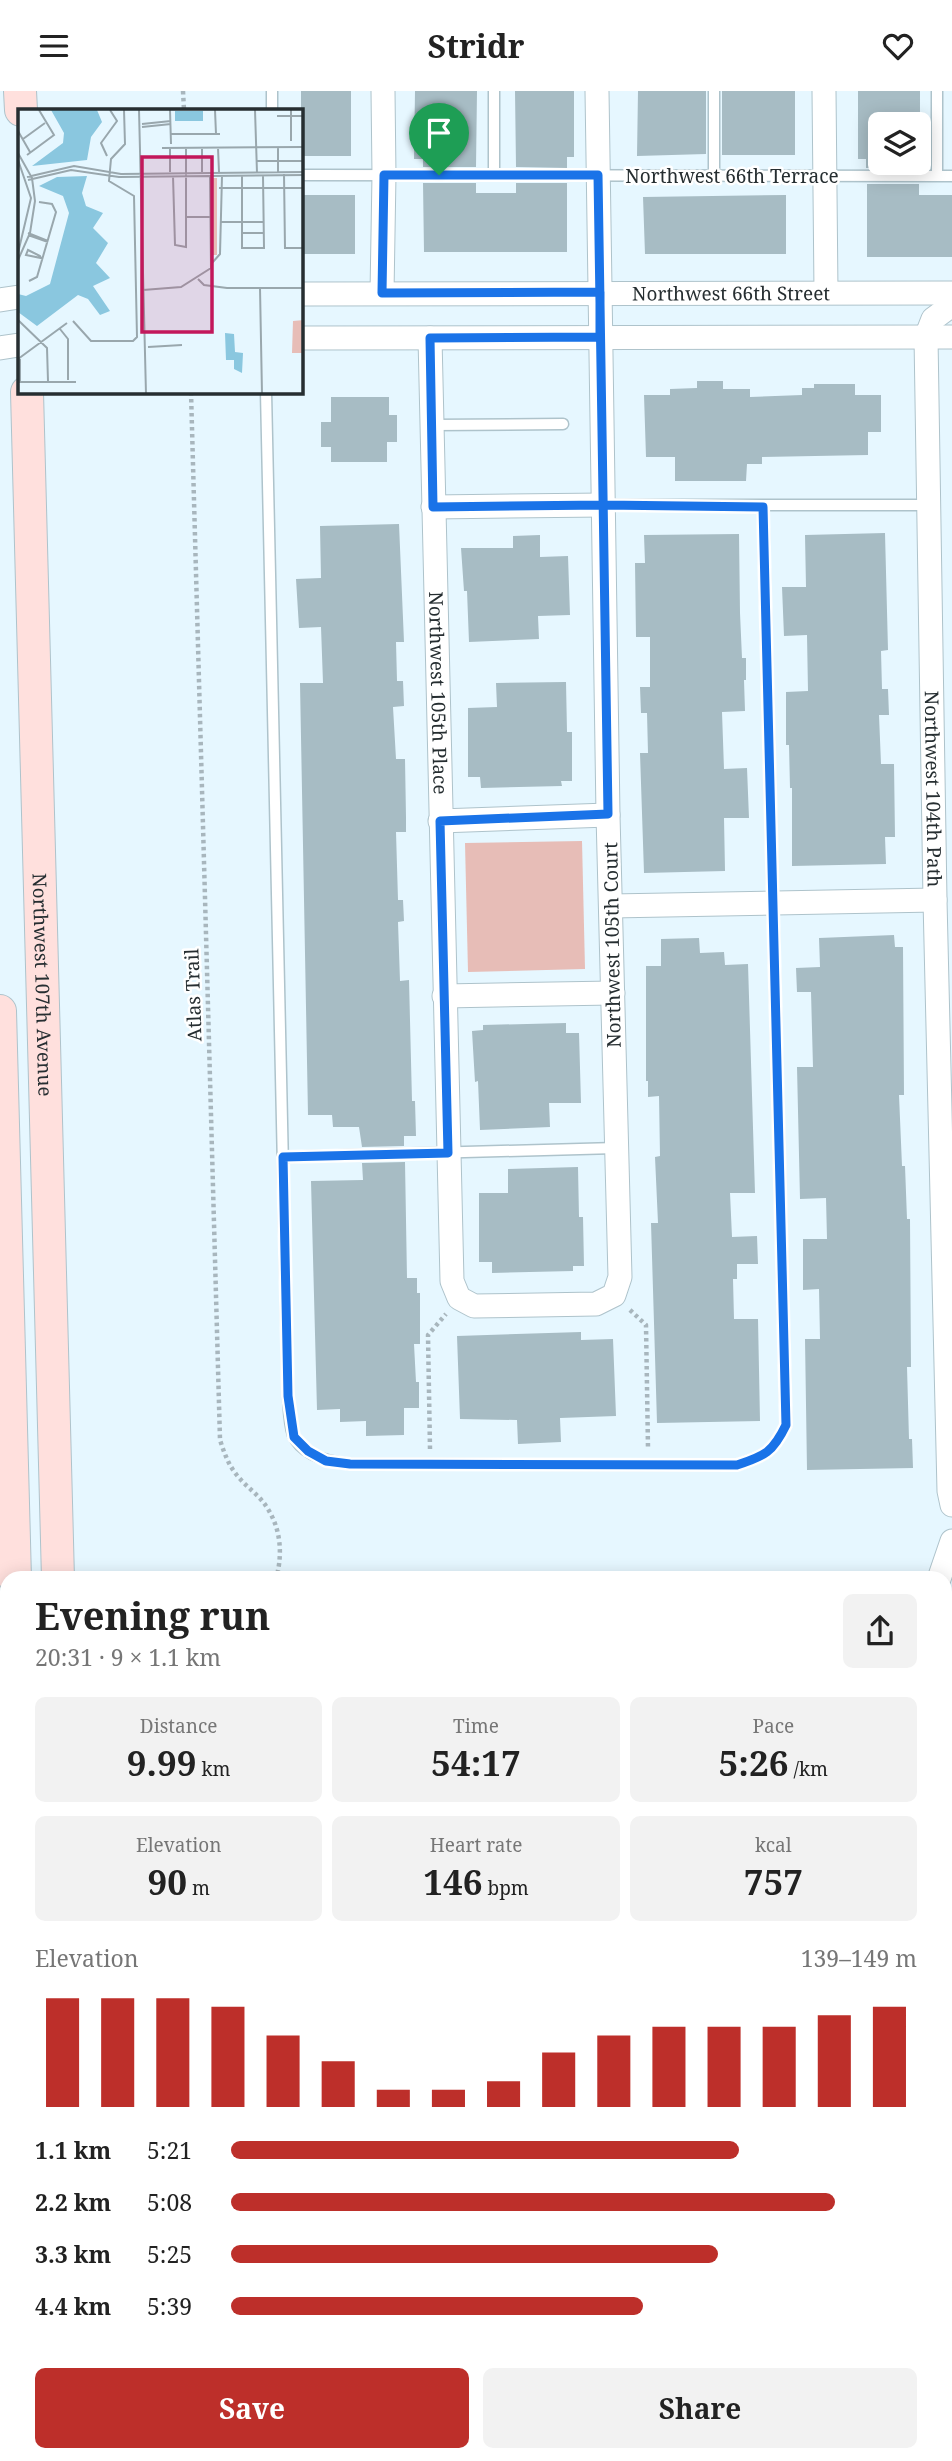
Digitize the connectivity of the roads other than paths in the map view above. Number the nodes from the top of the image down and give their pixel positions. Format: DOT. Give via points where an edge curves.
graph roads {
  1 [pos="20,91"];
  2 [pos="272,91"];
  3 [pos="383,91"];
  4 [pos="494,91"];
  5 [pos="597,91"];
  6 [pos="714,91"];
  7 [pos="824,91"];
  8 [pos="937,91"];
  9 [pos="21,109"];
  10 [pos="272,109"];
  11 [pos="303,175"];
  12 [pos="384,175"];
  13 [pos="494,175"];
  14 [pos="598,175"];
  15 [pos="714,176"];
  16 [pos="826,176"];
  17 [pos="937,176"];
  18 [pos="952,176"];
  19 [pos="600,292"];
  20 [pos="826,292"];
  21 [pos="382,293"];
  22 [pos="952,293"];
  23 [pos="303,294"];
  24 [pos="18,297"];
  25 [pos="0,300"];
  26 [pos="952,305"];
  27 [pos="600,337"];
  28 [pos="926,337"];
  29 [pos="952,337"];
  30 [pos="303,338"];
  31 [pos="430,338"];
  32 [pos="18,345"];
  33 [pos="0,348"];
  34 [pos="27,394"];
  35 [pos="266,394"];
  36 [pos="563,424"];
  37 [pos="432,425"];
  38 [pos="604,505"];
  39 [pos="927,505"];
  40 [pos="433,507"];
  41 [pos="763,507"];
  42 [pos="608,814"];
  43 [pos="440,821"];
  44 [pos="935,900"];
  45 [pos="773,904"];
  46 [pos="611,906"];
  47 [pos="613,993"];
  48 [pos="444,996"];
  49 [pos="0,1011"];
  50 [pos="616,1148"];
  51 [pos="448,1153"];
  52 [pos="283,1157"];
  53 [pos="459,1299"];
  54 [pos="950,1415"];
  55 [pos="952,1505"];
  56 [pos="952,1541"];
  57 [pos="15,1571"];
  58 [pos="58,1571"];
  59 [pos="942,1571"];
  1 -- 9 [label="main road"];
  2 -- 10 [label="lane"];
  3 -- 12 [label="street"];
  4 -- 13 [label="lane"];
  5 -- 14 [label="street, Northwest 105th Court"];
  6 -- 15 [label="lane"];
  7 -- 16 [label="street"];
  8 -- 17 [label="lane"];
  11 -- 12 [label="lane, Northwest 66th Terrace"];
  12 -- 13 [label="lane, Northwest 66th Terrace"];
  12 -- 21 [label="street"];
  13 -- 14 [label="lane, Northwest 66th Terrace"];
  14 -- 15 [label="lane, Northwest 66th Terrace"];
  14 -- 19 [label="street, Northwest 105th Court"];
  15 -- 16 [label="lane, Northwest 66th Terrace"];
  16 -- 17 [label="lane, Northwest 66th Terrace"];
  16 -- 20 [label="street"];
  17 -- 18 [label="lane, Northwest 66th Terrace"];
  19 -- 20 [label="street, Northwest 66th Street"];
  19 -- 21 [label="street, Northwest 66th Street"];
  19 -- 27 [label="street, Northwest 105th Court"];
  20 -- 22 [label="street, Northwest 66th Street"];
  21 -- 23 [label="street, Northwest 66th Street"];
  24 -- 25 [label="street"];
  26 -- 28 [label="street" via="933,319"];
  27 -- 28 [label="street"];
  27 -- 31 [label="street"];
  27 -- 38 [label="street, Northwest 105th Court"];
  28 -- 29 [label="street"];
  28 -- 39 [label="street, Northwest 104th Path"];
  30 -- 31 [label="street"];
  31 -- 37 [label="street, Northwest 105th Place"];
  32 -- 33 [label="street"];
  34 -- 58 [label="main road, Northwest 107th Avenue"];
  35 -- 52 [label="lane"];
  36 -- 37 [label="lane"];
  37 -- 40 [label="street, Northwest 105th Place"];
  38 -- 40 [label="street"];
  38 -- 41 [label="lane"];
  38 -- 42 [label="street, Northwest 105th Court"];
  39 -- 41 [label="lane"];
  39 -- 44 [label="street, Northwest 104th Path"];
  40 -- 43 [label="street, Northwest 105th Place"];
  41 -- 45 [label="lane"];
  42 -- 43 [label="street"];
  42 -- 46 [label="street, Northwest 105th Court"];
  43 -- 48 [label="street, Northwest 105th Place"];
  44 -- 45 [label="street"];
  44 -- 54 [label="street, Northwest 104th Path"];
  45 -- 46 [label="street"];
  45 -- 52 [label="lane" via="786,1425 777,1444 762,1457 737,1465 350,1464 326,1461 308,1451 294,1437 288,1396"];
  46 -- 47 [label="street, Northwest 105th Court"];
  47 -- 48 [label="street"];
  47 -- 50 [label="street, Northwest 105th Court"];
  48 -- 51 [label="street, Northwest 105th Place"];
  49 -- 57 [label="main road"];
  50 -- 51 [label="lane"];
  50 -- 53 [label="street, Northwest 105th Court" via="620,1277 614,1295 596,1304 474,1306"];
  51 -- 52 [label="lane"];
  51 -- 53 [label="street, Northwest 105th Place" via="452,1281"];
  54 -- 55 [label="street, Northwest 104th Path"];
  56 -- 59 [label="street"];
}
